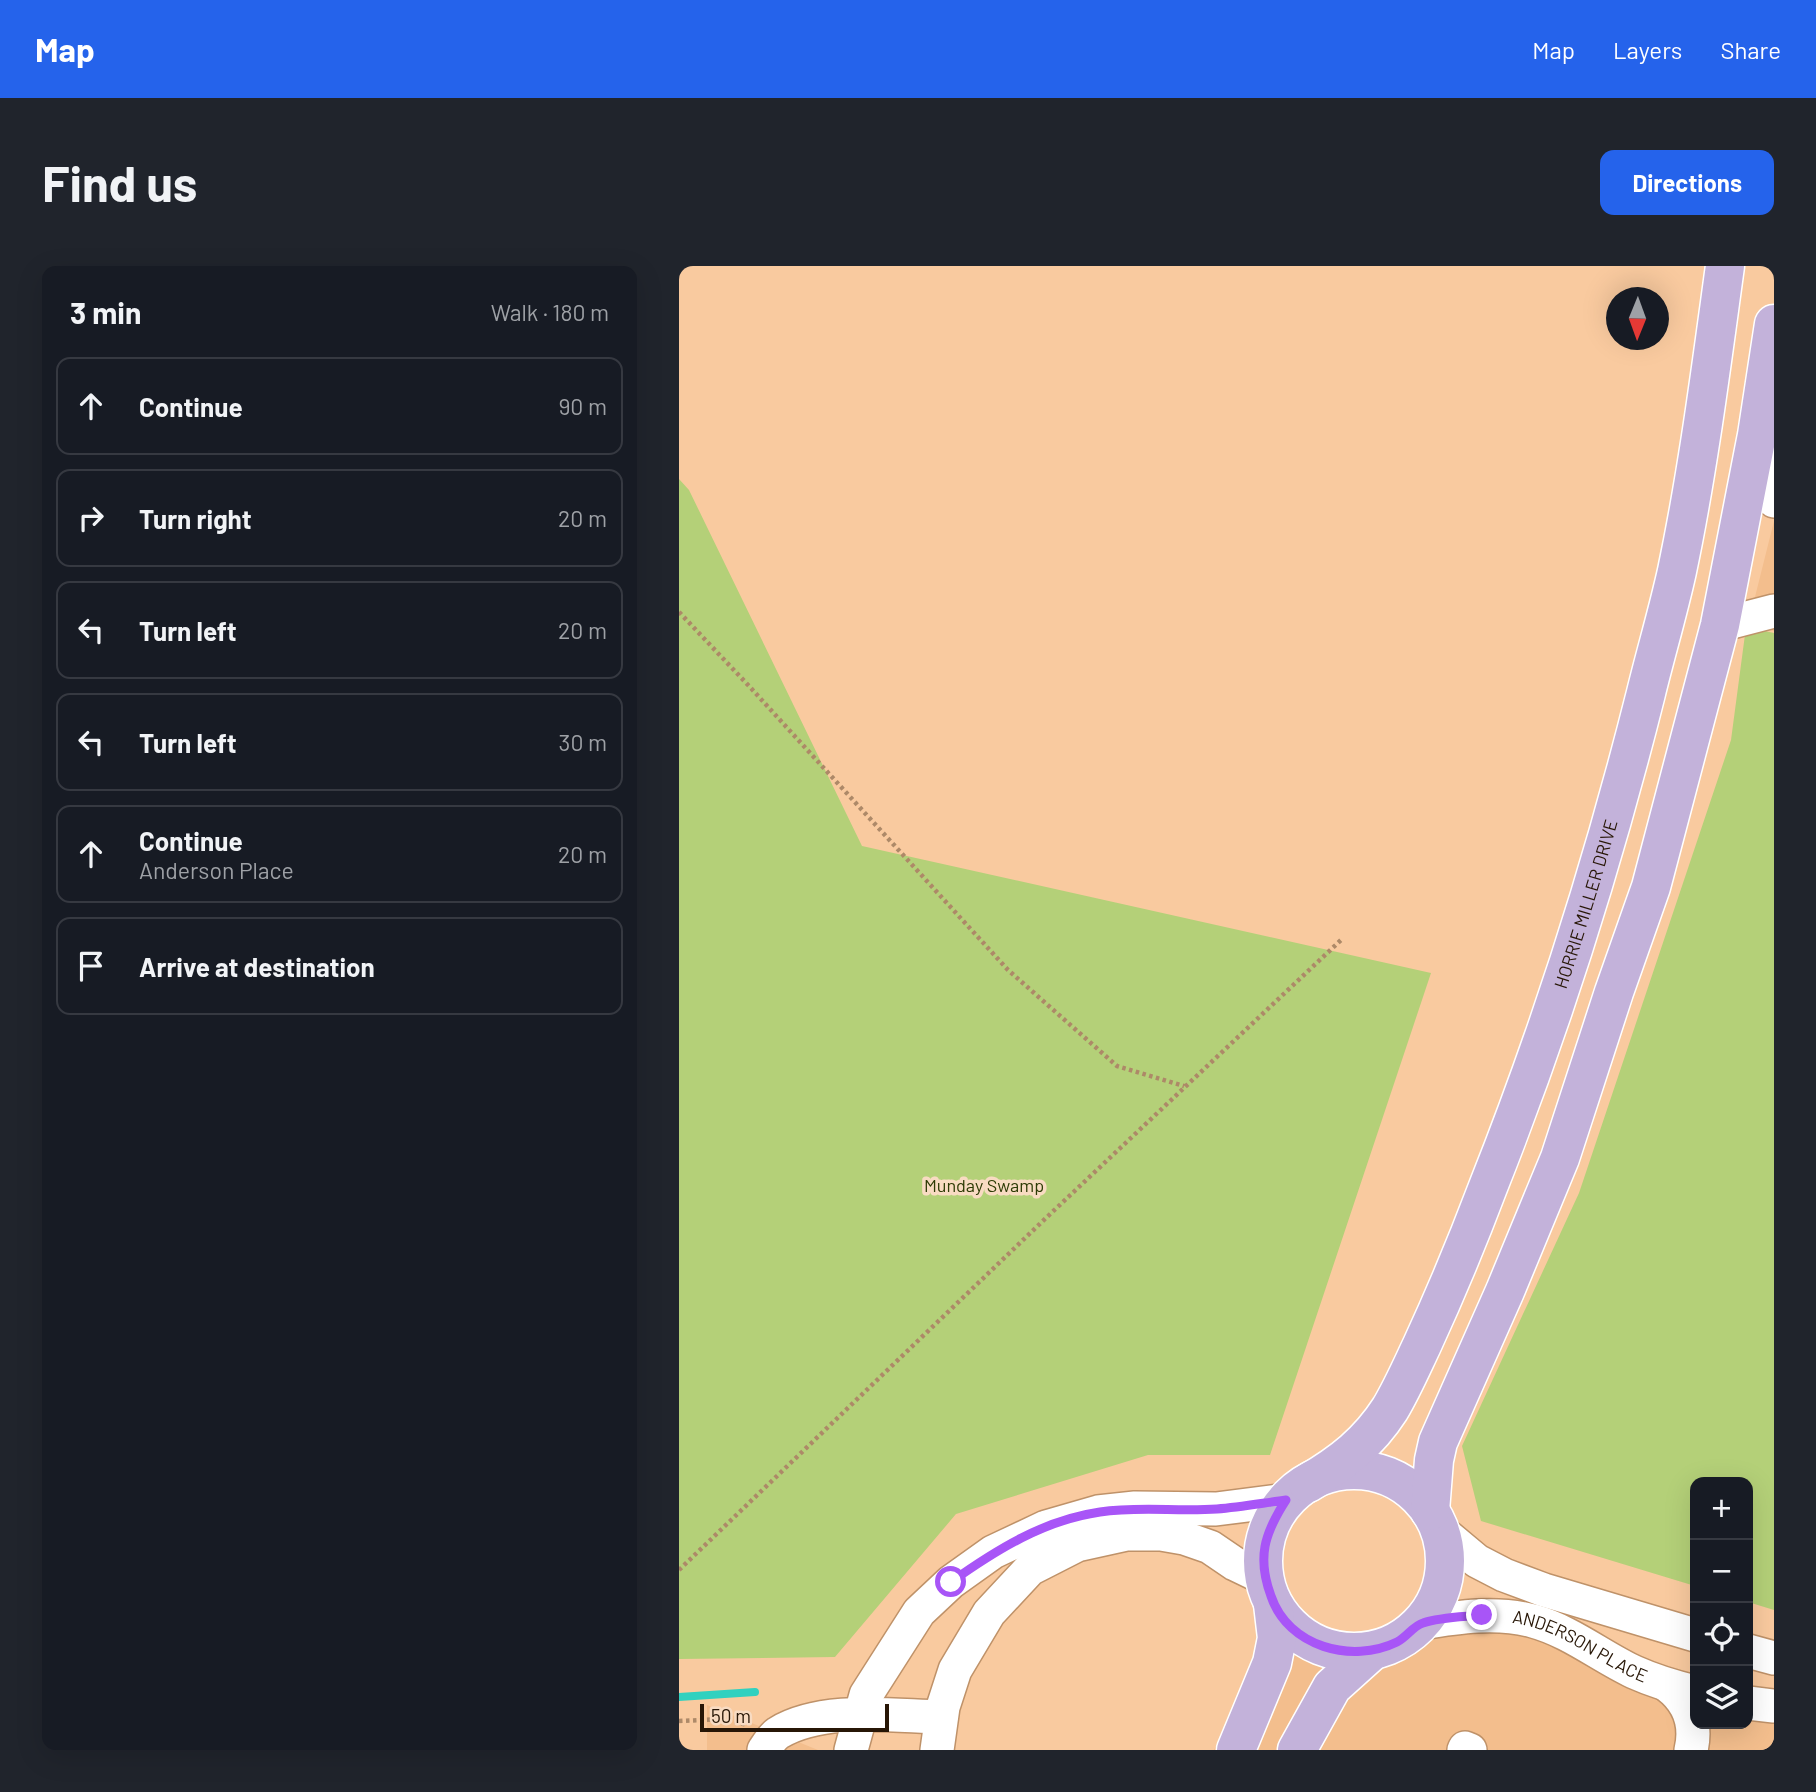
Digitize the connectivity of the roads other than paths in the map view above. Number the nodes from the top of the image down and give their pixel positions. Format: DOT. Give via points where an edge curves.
graph roads {
  1 [pos="1724,266"];
  2 [pos="1774,324"];
  3 [pos="1757,435"];
  4 [pos="1774,502"];
  5 [pos="1774,611"];
  6 [pos="1720,625"];
  7 [pos="1297,1492"];
  8 [pos="1435,1521"];
  9 [pos="1269,1591"];
  10 [pos="1421,1623"];
  11 [pos="1690,1634"];
  12 [pos="1372,1651"];
  13 [pos="1753,1652"];
  14 [pos="1774,1658"];
  15 [pos="1682,1689"];
  16 [pos="1753,1704"];
  17 [pos="1774,1706"];
  18 [pos="861,1716"];
  19 [pos="941,1717"];
  20 [pos="770,1742"];
  21 [pos="851,1750"];
  22 [pos="937,1750"];
  23 [pos="1236,1750"];
  24 [pos="1297,1750"];
  25 [pos="1691,1750"];
  1 -- 7 [label="main road, HORRIE MILLER DRIVE" via="1677,572 1595,884 1510,1132 1455,1272 1389,1410 1344,1461"];
  2 -- 3 [label="main road"];
  3 -- 4 [label="street"];
  3 -- 6 [label="main road"];
  5 -- 6 [label="street"];
  6 -- 8 [label="main road" via="1651,887 1560,1158 1438,1442"];
  7 -- 8 [label="main road" via="1333,1472 1361,1471 1388,1477 1412,1491"];
  7 -- 9 [label="main road" via="1271,1524 1263,1550"];
  7 -- 18 [label="street" via="1216,1509 1098,1512 1046,1527 993,1552 919,1612 866,1695"];
  8 -- 10 [label="main road" via="1445,1555 1444,1580"];
  8 -- 11 [label="street" via="1477,1562 1504,1575"];
  9 -- 12 [label="main road" via="1291,1627 1315,1644 1343,1652"];
  9 -- 19 [label="street" via="1210,1547 1184,1538 1127,1534 1077,1545 1030,1569 989,1613 955,1670"];
  9 -- 23 [label="main road" via="1277,1638 1272,1663"];
  10 -- 12 [label="main road" via="1399,1641"];
  10 -- 15 [label="street, ANDERSON PLACE" via="1482,1615 1533,1621 1633,1672"];
  12 -- 24 [label="main road" via="1332,1687"];
  13 -- 14 [label="street"];
  15 -- 25 [label="street" via="1680,1696 1693,1731"];
  16 -- 17 [label="street"];
  18 -- 19 [label="street"];
  18 -- 20 [label="street" via="832,1716 792,1726"];
  18 -- 21 [label="street"];
  19 -- 22 [label="street"];
}
